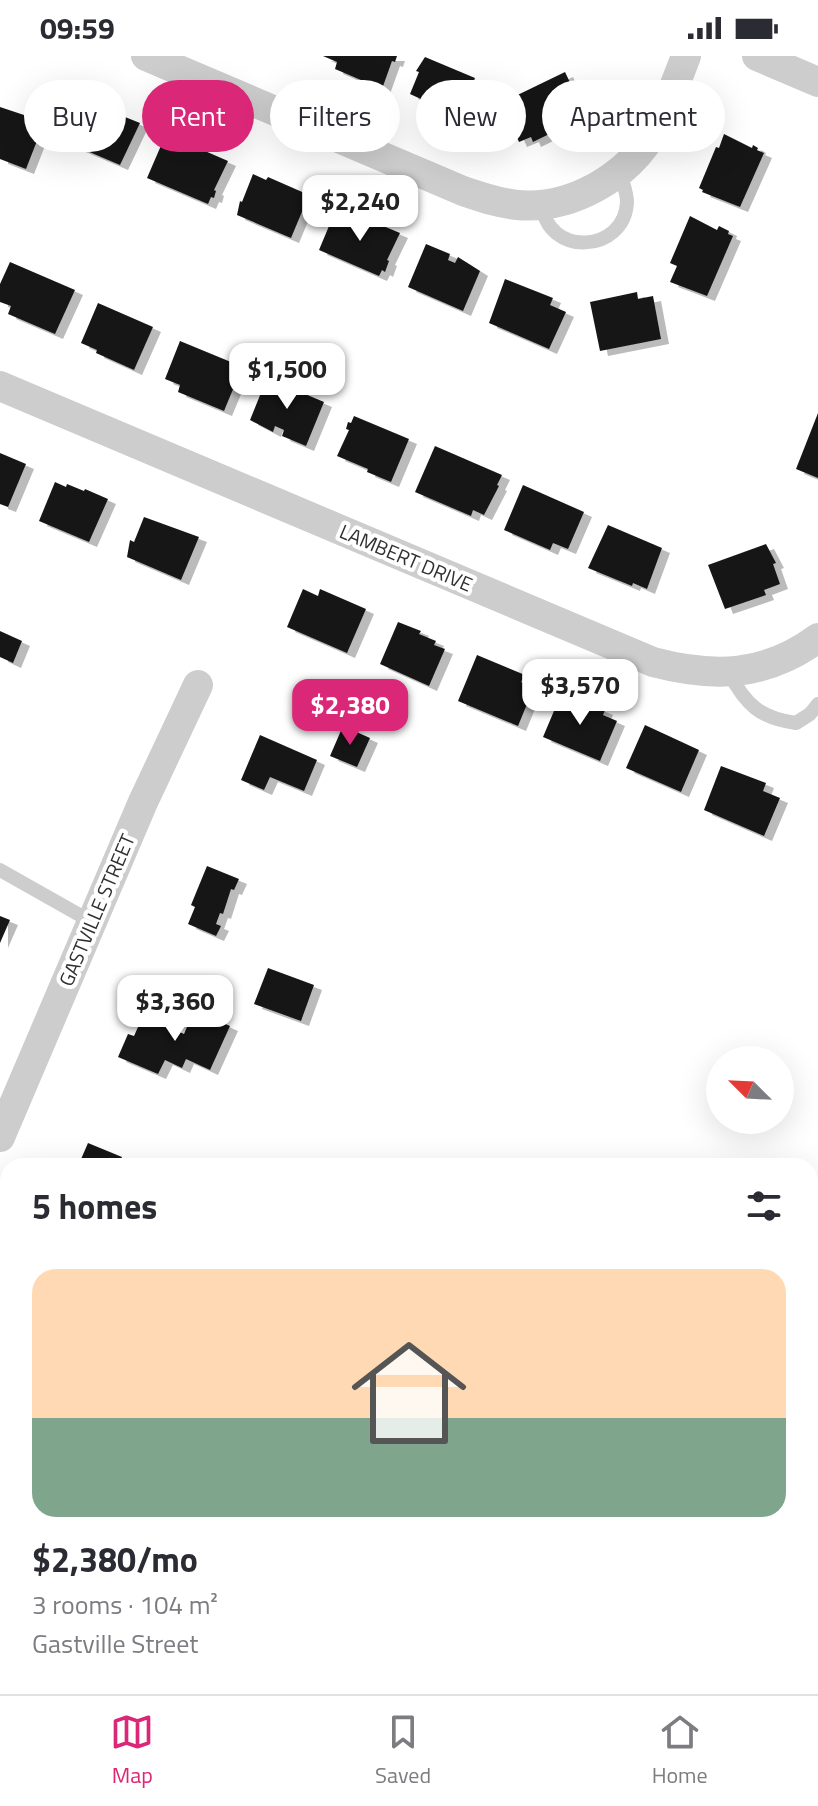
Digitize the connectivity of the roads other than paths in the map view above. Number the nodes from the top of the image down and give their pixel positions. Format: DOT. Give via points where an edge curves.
graph roads {
  1 [pos="146,56"];
  2 [pos="686,56"];
  3 [pos="757,56"];
  4 [pos="818,82"];
  5 [pos="620,172"];
  6 [pos="542,204"];
  7 [pos="0,386"];
  8 [pos="818,638"];
  9 [pos="729,673"];
  10 [pos="198,685"];
  11 [pos="818,704"];
  12 [pos="0,870"];
  13 [pos="92,922"];
  14 [pos="0,1137"];
  1 -- 6 [label="street" via="463,191 495,202"];
  2 -- 5 [label="street" via="654,130"];
  3 -- 4 [label="street"];
  5 -- 6 [label="street" via="584,194"];
  5 -- 6 [label="lane" via="627,199 624,216 615,231 597,241 573,243 553,233"];
  7 -- 9 [label="street, LAMBERT DRIVE" via="620,649 681,669"];
  8 -- 9 [label="street, LAMBERT DRIVE" via="772,663"];
  9 -- 11 [label="lane" via="739,693 773,720 796,723"];
  10 -- 13 [label="street, GASTVILLE STREET"];
  12 -- 13 [label="lane"];
  13 -- 14 [label="street, GASTVILLE STREET"];
}
